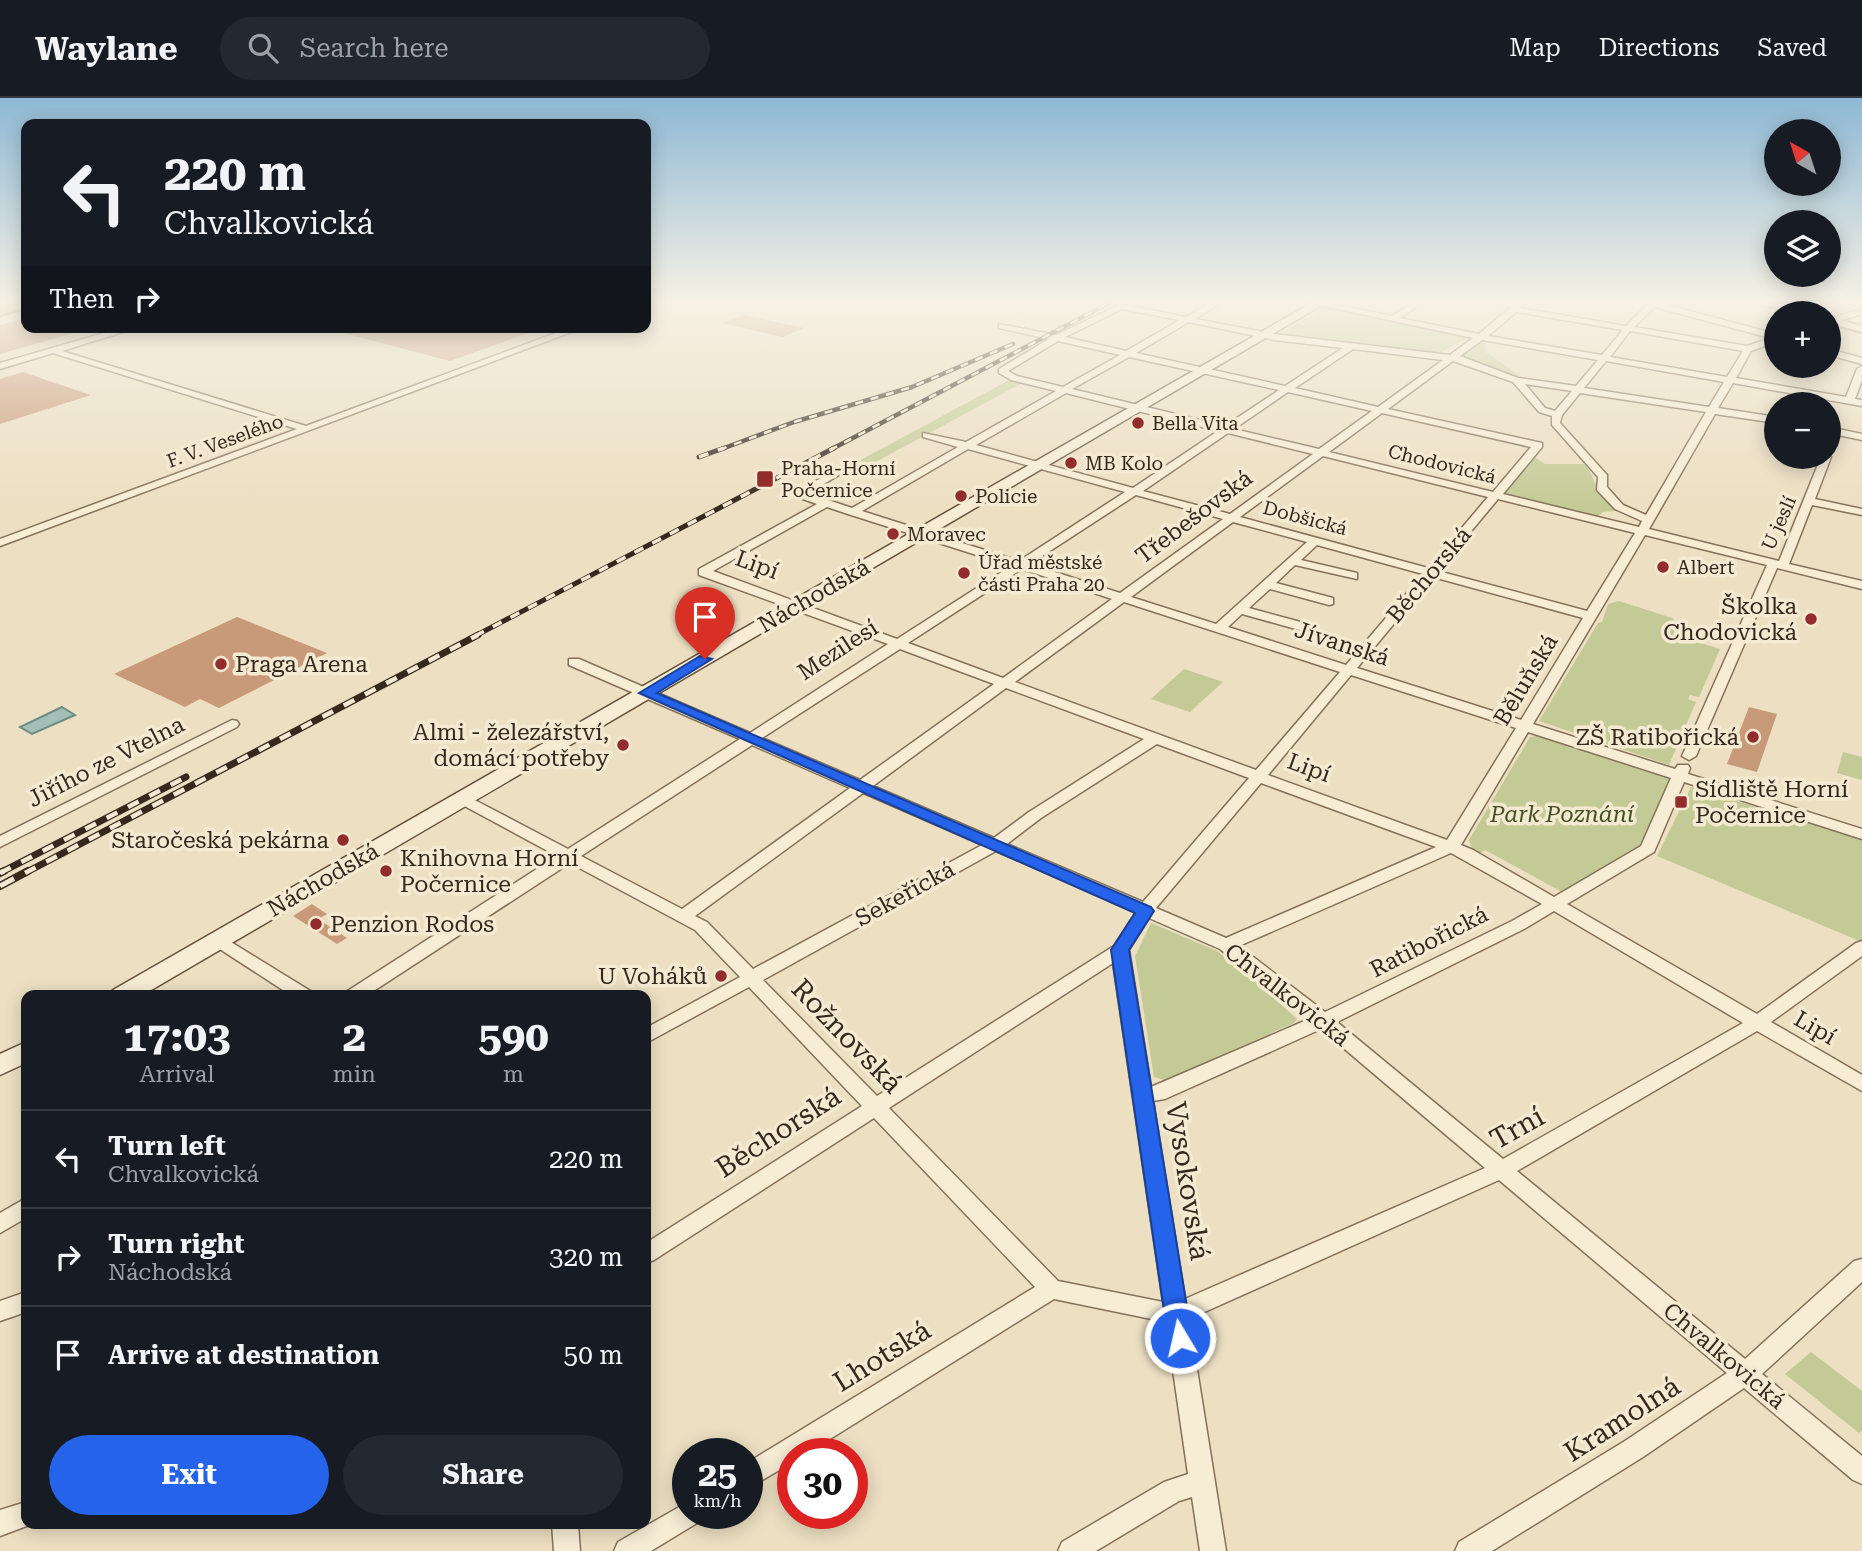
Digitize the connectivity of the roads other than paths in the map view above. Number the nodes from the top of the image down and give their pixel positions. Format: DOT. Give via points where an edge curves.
graph roads {
  1 [pos="112,369"];
  2 [pos="468,369"];
  3 [pos="1006,369"];
  4 [pos="1102,369"];
  5 [pos="1200,369"];
  6 [pos="1319,369"];
  7 [pos="1434,369"];
  8 [pos="1484,369"];
  9 [pos="1596,369"];
  10 [pos="1670,369"];
  11 [pos="1737,369"];
  12 [pos="1862,369"];
  13 [pos="1205,370"];
  14 [pos="1731,379"];
  15 [pos="1516,380"];
  16 [pos="1290,389"];
  17 [pos="1065,390"];
  18 [pos="1578,390"];
  19 [pos="1849,401"];
  20 [pos="1862,403"];
  21 [pos="1139,408"];
  22 [pos="1713,409"];
  23 [pos="1379,410"];
  24 [pos="1558,415"];
  25 [pos="1764,418"];
  26 [pos="307,429"];
  27 [pos="1228,430"];
  28 [pos="1841,434"];
  29 [pos="927,435"];
  30 [pos="1862,437"];
  31 [pos="968,446"];
  32 [pos="1320,453"];
  33 [pos="1040,465"];
  34 [pos="844,469"];
  35 [pos="1821,469"];
  36 [pos="1135,491"];
  37 [pos="1496,496"];
  38 [pos="1808,501"];
  39 [pos="824,504"];
  40 [pos="852,512"];
  41 [pos="1862,512"];
  42 [pos="1231,517"];
  43 [pos="1646,526"];
  44 [pos="923,533"];
  45 [pos="1316,540"];
  46 [pos="0,544"];
  47 [pos="1293,561"];
  48 [pos="1018,564"];
  49 [pos="1779,565"];
  50 [pos="1432,572"];
  51 [pos="1353,576"];
  52 [pos="1267,584"];
  53 [pos="1862,585"];
  54 [pos="1124,598"];
  55 [pos="1329,601"];
  56 [pos="797,606"];
  57 [pos="1240,609"];
  58 [pos="1591,616"];
  59 [pos="1303,627"];
  60 [pos="1219,628"];
  61 [pos="897,643"];
  62 [pos="574,662"];
  63 [pos="1349,670"];
  64 [pos="1007,683"];
  65 [pos="646,693"];
  66 [pos="232,723"];
  67 [pos="1525,726"];
  68 [pos="751,738"];
  69 [pos="1156,738"];
  70 [pos="1684,767"];
  71 [pos="1259,776"];
  72 [pos="863,787"];
  73 [pos="462,799"];
  74 [pos="1862,834"];
  75 [pos="0,842"];
  76 [pos="995,845"];
  77 [pos="1452,846"];
  78 [pos="570,856"];
  79 [pos="1556,904"];
  80 [pos="1145,911"];
  81 [pos="685,915"];
  82 [pos="218,940"];
  83 [pos="1226,945"];
  84 [pos="1862,947"];
  85 [pos="1120,950"];
  86 [pos="752,979"];
  87 [pos="132,990"];
  88 [pos="297,990"];
  89 [pos="361,990"];
  90 [pos="1323,1021"];
  91 [pos="1757,1023"];
  92 [pos="651,1033"];
  93 [pos="21,1054"];
  94 [pos="0,1066"];
  95 [pos="1862,1084"];
  96 [pos="1142,1094"];
  97 [pos="877,1106"];
  98 [pos="1501,1170"];
  99 [pos="21,1211"];
  100 [pos="0,1224"];
  101 [pos="651,1251"];
  102 [pos="1862,1268"];
  103 [pos="1051,1289"];
  104 [pos="21,1303"];
  105 [pos="0,1311"];
  106 [pos="1176,1314"];
  107 [pos="1745,1374"];
  108 [pos="763,1467"];
  109 [pos="1862,1472"];
  110 [pos="1202,1482"];
  111 [pos="21,1516"];
  112 [pos="0,1523"];
  113 [pos="672,1524"];
  114 [pos="566,1529"];
  115 [pos="568,1551"];
  116 [pos="627,1551"];
  117 [pos="1071,1551"];
  118 [pos="1213,1551"];
  119 [pos="1468,1551"];
  1 -- 26 [label="street"];
  2 -- 26 [label="street, F. V. Veselého"];
  3 -- 17 [label="street, Chodovická" via="1002,371 1014,378"];
  4 -- 17 [label="street"];
  5 -- 13 [label="street"];
  6 -- 16 [label="street, Mezilesí"];
  7 -- 23 [label="street, Třebešovská"];
  8 -- 15 [label="street"];
  9 -- 18 [label="street"];
  10 -- 14 [label="street"];
  11 -- 14 [label="street, Běluňská"];
  12 -- 19 [label="street"];
  13 -- 16 [label="street"];
  13 -- 21 [label="main road, Náchodská"];
  14 -- 19 [label="street"];
  14 -- 22 [label="street, Běluňská"];
  15 -- 18 [label="street"];
  15 -- 24 [label="street" via="1542,410"];
  16 -- 23 [label="street"];
  16 -- 27 [label="street, Mezilesí"];
  17 -- 21 [label="street, Chodovická"];
  17 -- 31 [label="street"];
  18 -- 22 [label="street"];
  18 -- 24 [label="street"];
  19 -- 20 [label="street"];
  21 -- 27 [label="street, Chodovická"];
  21 -- 33 [label="main road, Náchodská"];
  22 -- 25 [label="street"];
  22 -- 43 [label="street, Běluňská"];
  23 -- 32 [label="street, Třebešovská"];
  23 -- 37 [label="street, Běchorská" via="1538,445"];
  24 -- 43 [label="street" via="1555,423 1603,477 1601,488"];
  26 -- 46 [label="street, F. V. Veselého"];
  27 -- 32 [label="street, Chodovická"];
  27 -- 36 [label="street, Mezilesí"];
  28 -- 30 [label="street"];
  29 -- 31 [label="street, Dobšická"];
  31 -- 33 [label="street, Dobšická"];
  31 -- 40 [label="street"];
  32 -- 37 [label="street, Chodovická"];
  32 -- 42 [label="street, Třebešovská"];
  33 -- 36 [label="street, Dobšická"];
  33 -- 44 [label="main road, Náchodská"];
  34 -- 39 [label="street, Jívanská" via="807,489 804,496"];
  35 -- 38 [label="street, U jeslí"];
  36 -- 42 [label="street, Dobšická"];
  36 -- 48 [label="street, Mezilesí"];
  37 -- 43 [label="street, Chodovická"];
  37 -- 50 [label="street, Běchorská"];
  38 -- 41 [label="street, U jeslí"];
  38 -- 49 [label="street, U jeslí" via="1784,563"];
  39 -- 40 [label="street, Jívanská"];
  39 -- 56 [label="street, Lipí" via="703,572"];
  40 -- 44 [label="street, Jívanská"];
  42 -- 45 [label="street, Dobšická"];
  42 -- 54 [label="street, Třebešovská"];
  43 -- 49 [label="street, Chodovická"];
  43 -- 58 [label="street, Běluňská"];
  44 -- 48 [label="street, Jívanská"];
  44 -- 56 [label="main road, Náchodská"];
  45 -- 47 [label="street"];
  45 -- 50 [label="street, Dobšická"];
  47 -- 51 [label="street"];
  47 -- 52 [label="street"];
  48 -- 54 [label="street, Jívanská"];
  48 -- 61 [label="street, Mezilesí"];
  49 -- 53 [label="street, Chodovická"];
  49 -- 70 [label="street, Ratibořická" via="1773,566"];
  50 -- 58 [label="street, Dobšická"];
  50 -- 63 [label="street, Běchorská"];
  52 -- 55 [label="street"];
  52 -- 57 [label="street"];
  54 -- 60 [label="street, Jívanská"];
  54 -- 64 [label="street, Třebešovská"];
  56 -- 61 [label="street, Lipí"];
  56 -- 65 [label="main road, Náchodská"];
  57 -- 59 [label="street"];
  57 -- 60 [label="street"];
  58 -- 67 [label="street, Běluňská"];
  60 -- 63 [label="street, Jívanská"];
  61 -- 64 [label="street, Lipí"];
  61 -- 68 [label="street, Mezilesí"];
  62 -- 65 [label="street, Chvalkovická"];
  63 -- 67 [label="street, Jívanská"];
  63 -- 71 [label="street, Běchorská"];
  64 -- 69 [label="street, Lipí"];
  64 -- 72 [label="street, Třebešovská"];
  65 -- 68 [label="street, Chvalkovická"];
  65 -- 73 [label="main road, Náchodská"];
  66 -- 75 [label="street, Jiřího ze Vtelna"];
  67 -- 70 [label="street, Jívanská"];
  67 -- 77 [label="street, Běluňská"];
  68 -- 72 [label="street, Chvalkovická"];
  68 -- 78 [label="street, Mezilesí"];
  69 -- 71 [label="street, Lipí"];
  69 -- 76 [label="street, Sekeřická"];
  70 -- 74 [label="street, Jívanská"];
  70 -- 79 [label="street, Ratibořická" via="1648,849"];
  71 -- 77 [label="street, Lipí"];
  71 -- 80 [label="street, Běchorská"];
  72 -- 76 [label="street, Chvalkovická"];
  72 -- 81 [label="street, Třebešovská"];
  73 -- 78 [label="street, Rožnovská"];
  73 -- 82 [label="main road, Náchodská"];
  76 -- 80 [label="street, Chvalkovická"];
  76 -- 86 [label="street, Sekeřická"];
  77 -- 79 [label="street, Lipí"];
  77 -- 83 [label="street"];
  78 -- 81 [label="street, Rožnovská"];
  78 -- 89 [label="street, Mezilesí"];
  79 -- 90 [label="street, Ratibořická"];
  79 -- 91 [label="street, Lipí"];
  80 -- 83 [label="street, Chvalkovická"];
  80 -- 85 [label="street"];
  81 -- 86 [label="street, Rožnovská"];
  82 -- 87 [label="main road, Náchodská"];
  82 -- 88 [label="street"];
  83 -- 90 [label="street, Chvalkovická"];
  84 -- 91 [label="street, Trní"];
  85 -- 96 [label="street, Vysokovská"];
  85 -- 97 [label="street, Běchorská"];
  86 -- 92 [label="street, Sekeřická"];
  86 -- 97 [label="street, Rožnovská"];
  90 -- 96 [label="street, Ratibořická" via="1158,1094"];
  90 -- 98 [label="street, Chvalkovická"];
  91 -- 95 [label="street, Lipí"];
  91 -- 98 [label="street, Trní"];
  93 -- 94 [label="main road"];
  96 -- 106 [label="street, Vysokovská"];
  97 -- 101 [label="street, Běchorská"];
  97 -- 103 [label="street, Rožnovská"];
  98 -- 106 [label="street, Trní"];
  98 -- 107 [label="street, Chvalkovická"];
  99 -- 100 [label="street"];
  102 -- 107 [label="street, Kramolná"];
  103 -- 106 [label="street"];
  103 -- 108 [label="street, Lhotská"];
  104 -- 105 [label="street"];
  106 -- 110 [label="street, Vysokovská"];
  107 -- 109 [label="street, Chvalkovická"];
  107 -- 119 [label="street, Kramolná"];
  110 -- 117 [label="street" via="1173,1490"];
  110 -- 118 [label="street, Vysokovská"];
  111 -- 112 [label="street"];
  113 -- 116 [label="street"];
  114 -- 115 [label="street"];
}
